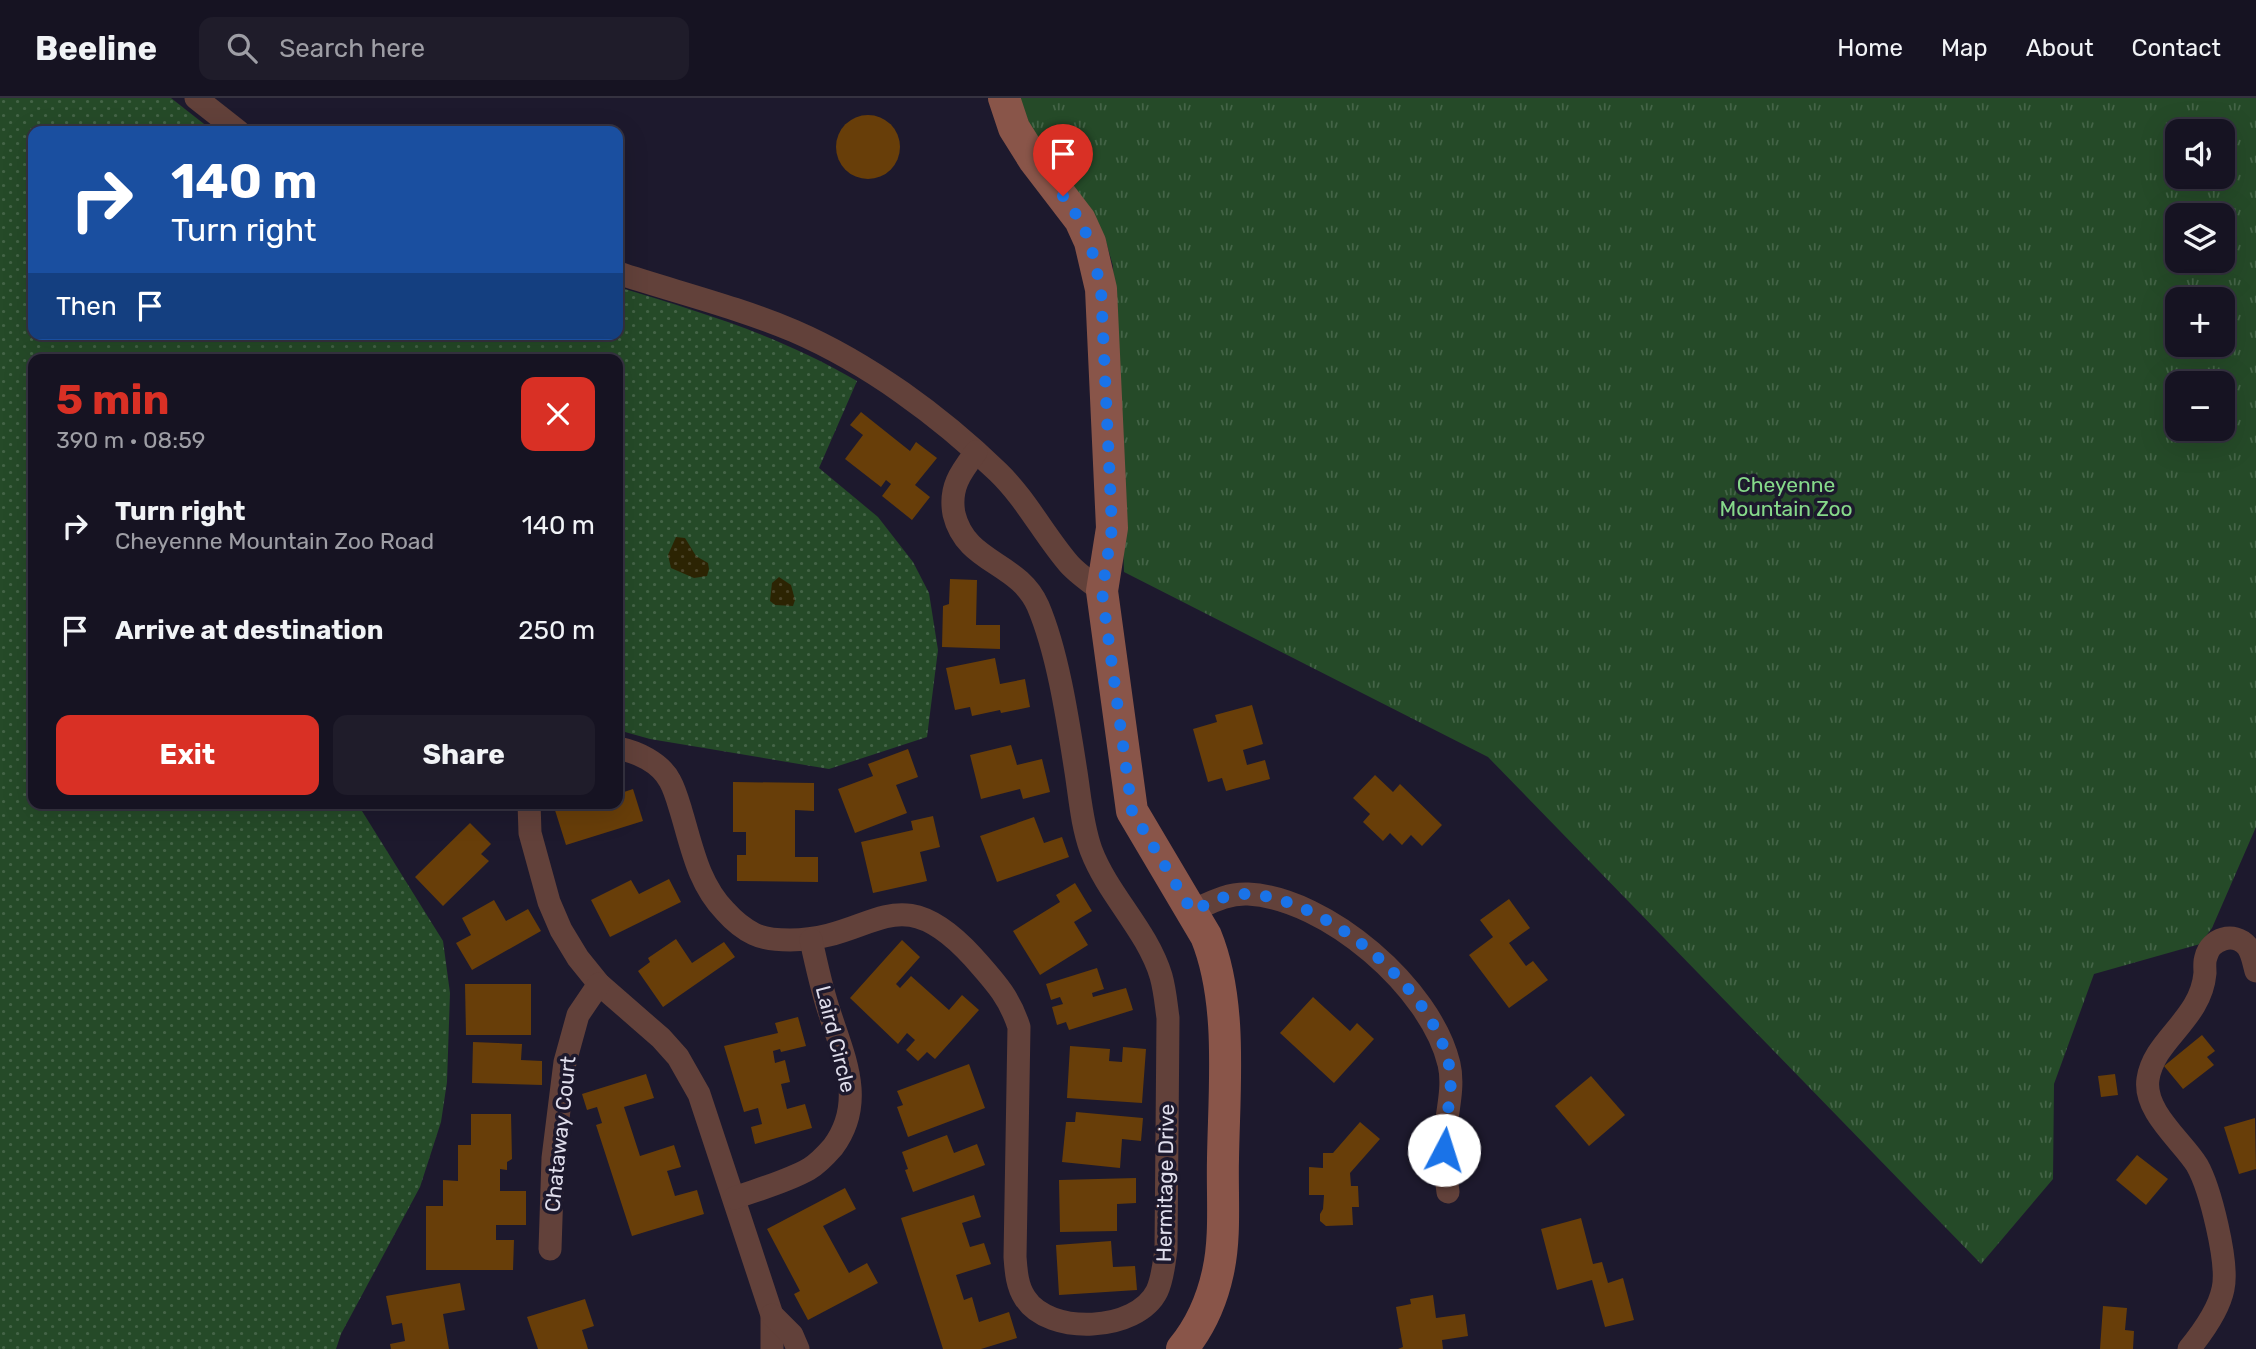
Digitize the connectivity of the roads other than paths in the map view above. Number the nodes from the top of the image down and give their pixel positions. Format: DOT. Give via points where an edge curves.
graph roads {
  1 [pos="196,98"];
  2 [pos="1004,98"];
  3 [pos="232,126"];
  4 [pos="623,275"];
  5 [pos="976,452"];
  6 [pos="1102,592"];
  7 [pos="623,750"];
  8 [pos="529,809"];
  9 [pos="1192,911"];
  10 [pos="811,940"];
  11 [pos="2256,971"];
  12 [pos="599,984"];
  13 [pos="1448,1192"];
  14 [pos="734,1198"];
  15 [pos="550,1249"];
  16 [pos="772,1315"];
  17 [pos="772,1349"];
  18 [pos="798,1349"];
  19 [pos="1182,1349"];
  20 [pos="2189,1349"];
  1 -- 3 [label="street"];
  2 -- 6 [label="street" via="1014,128 1080,220 1098,268 1112,528"];
  4 -- 5 [label="street" via="794,331 842,355 923,409"];
  5 -- 6 [label="street" via="1001,474 1071,566"];
  5 -- 10 [label="street, Hermitage Drive" via="956,478 952,496 955,515 975,551 1014,574 1037,604 1067,715 1084,827 1103,875 1150,951 1165,994 1166,1249 1156,1293 1143,1309 1112,1322 1073,1325 1037,1312 1016,1279 1019,1027 1003,990 939,926 907,914 888,915"];
  6 -- 9 [label="street" via="1132,811"];
  7 -- 10 [label="street, Hermitage Drive" via="656,765 670,779 700,875 710,894 738,925 755,935 779,940"];
  8 -- 12 [label="street" via="530,833 549,902 578,958"];
  9 -- 13 [label="street" via="1231,895 1276,899 1308,910 1339,929 1398,976 1435,1027 1450,1067 1443,1147"];
  9 -- 19 [label="street" via="1215,958 1221,987 1222,1238 1210,1298"];
  10 -- 14 [label="street, Laird Circle" via="850,1079 852,1103 847,1122 826,1156 811,1168"];
  11 -- 20 [label="street" via="2248,947 2238,939 2226,937 2213,943 2206,956 2204,989 2155,1057 2148,1080 2150,1097 2163,1122 2196,1164 2210,1193 2221,1249 2224,1288"];
  12 -- 14 [label="street" via="661,1038 689,1074 704,1105"];
  12 -- 15 [label="street, Chataway Court" via="578,1016 565,1062 553,1158"];
  14 -- 16 [label="street"];
  16 -- 17 [label="street"];
  16 -- 18 [label="street" via="792,1335"];
}
